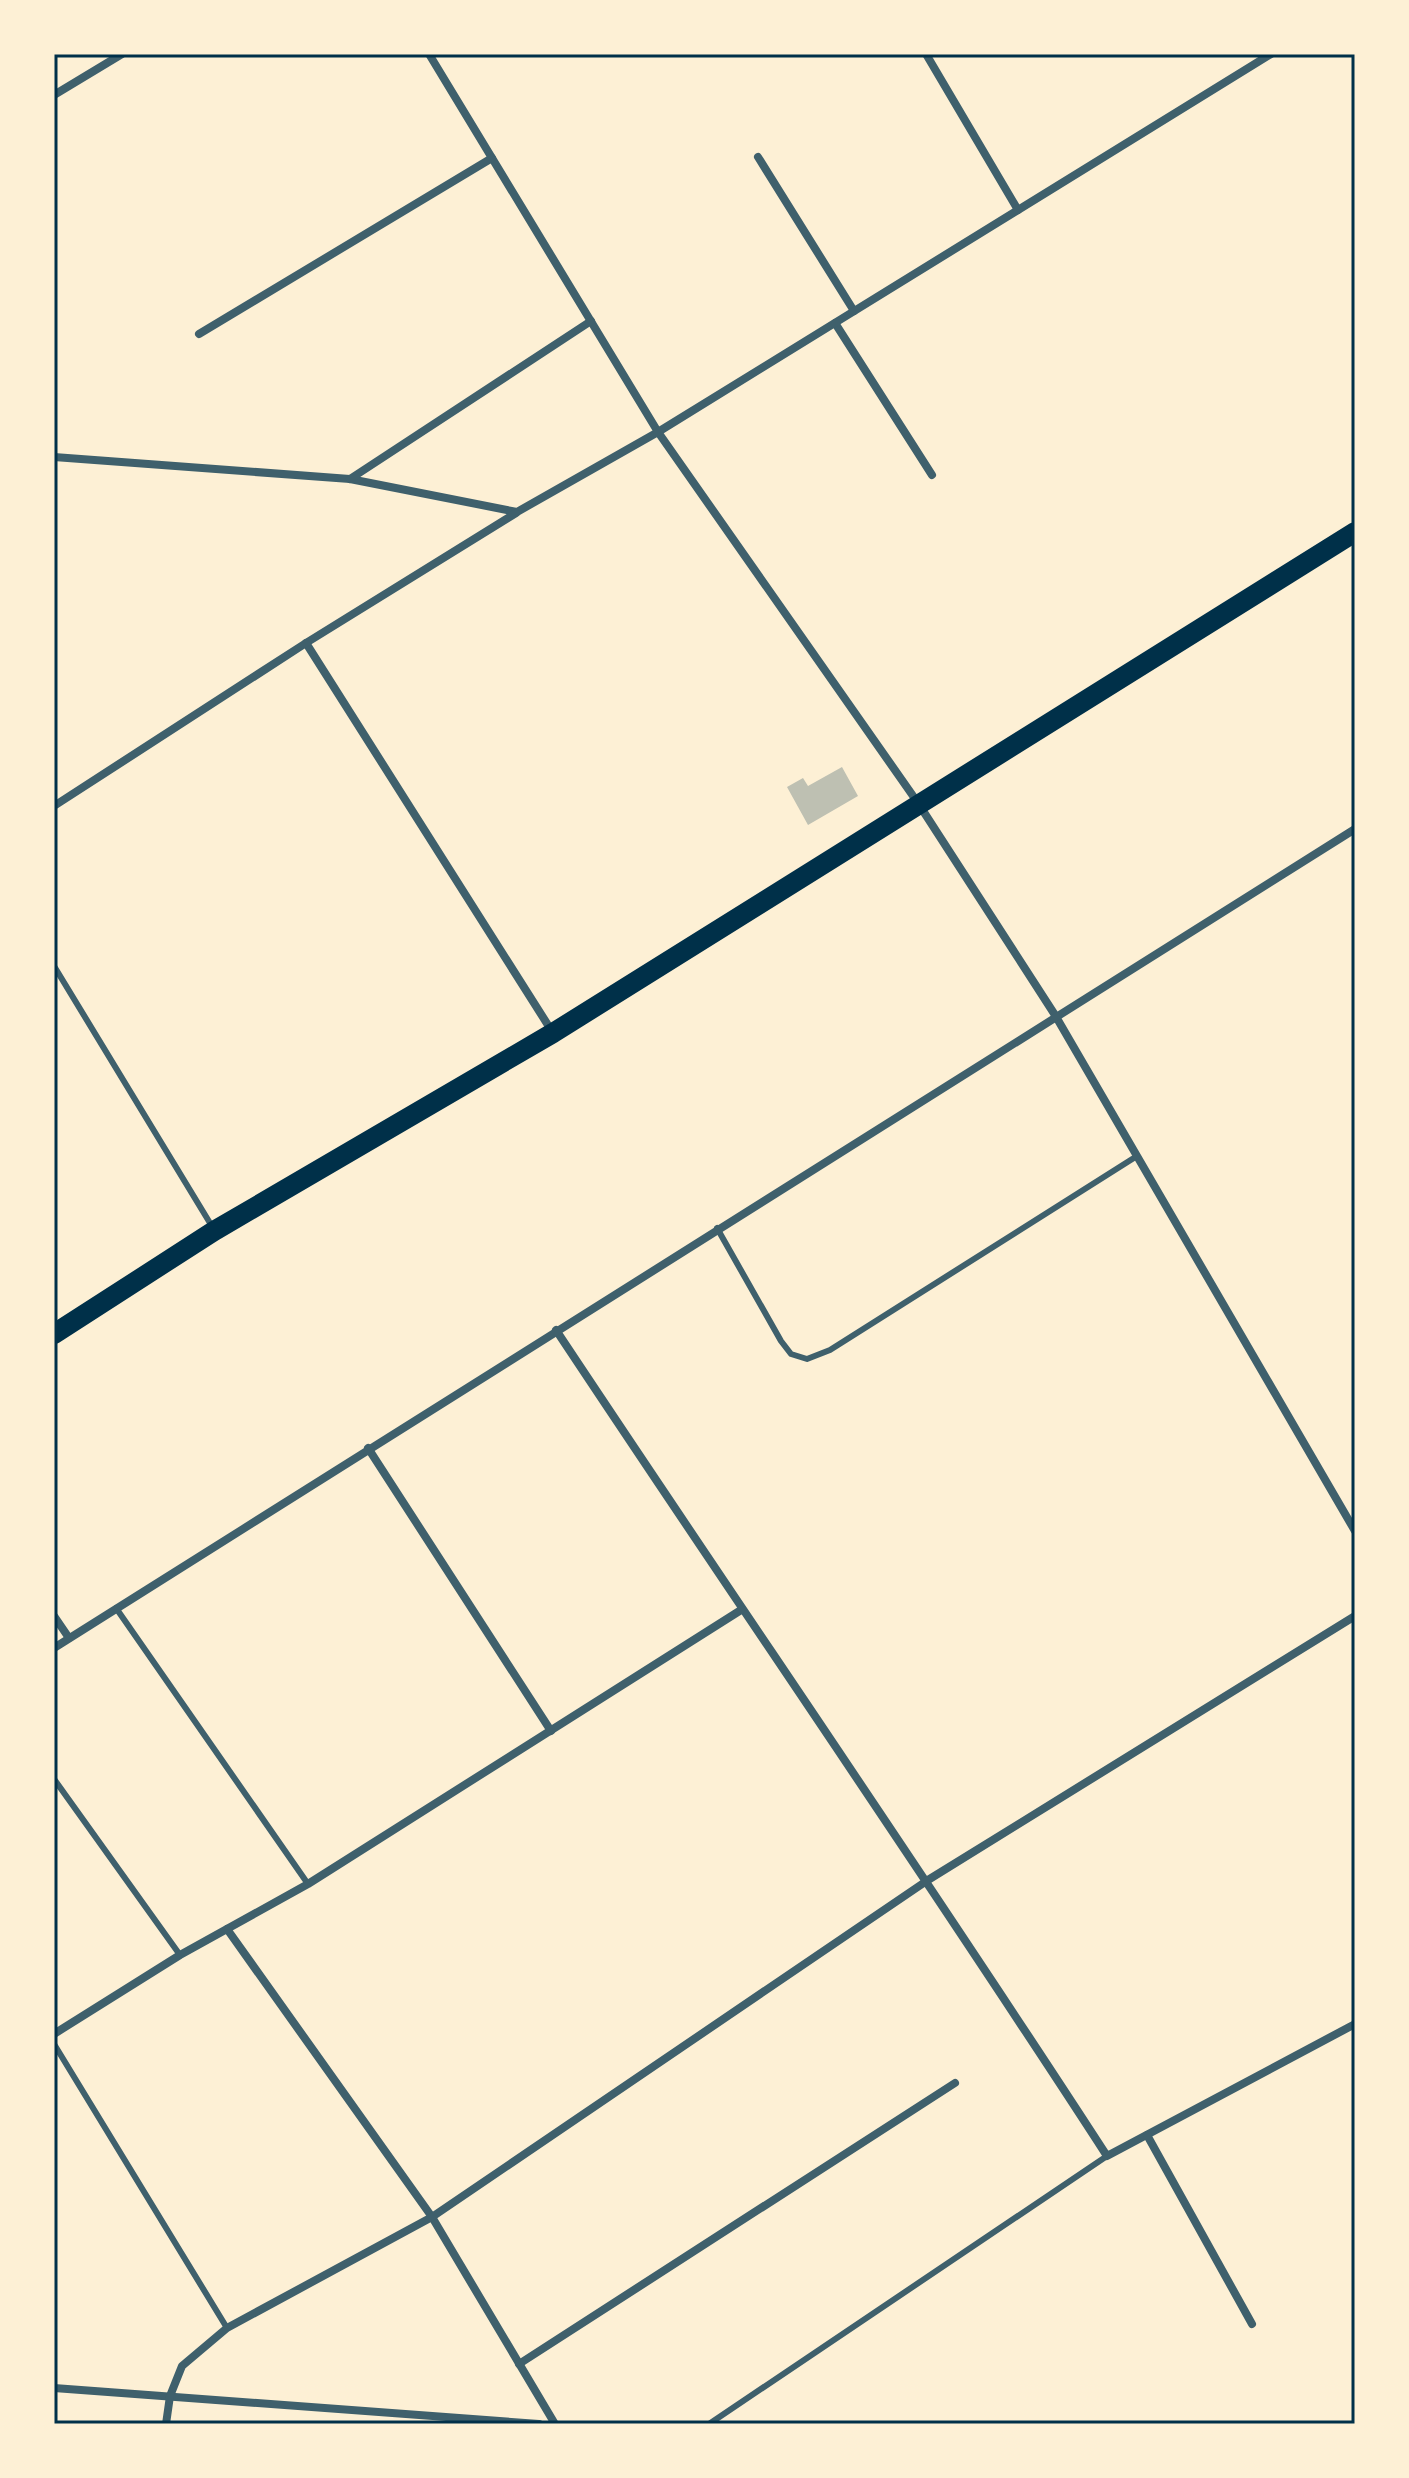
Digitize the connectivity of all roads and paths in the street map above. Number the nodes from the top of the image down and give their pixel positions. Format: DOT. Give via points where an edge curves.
graph roads {
  1 [pos="122,54"];
  2 [pos="429,54"];
  3 [pos="926,54"];
  4 [pos="1271,54"];
  5 [pos="54,95"];
  6 [pos="758,157"];
  7 [pos="492,158"];
  8 [pos="1018,210"];
  9 [pos="854,311"];
  10 [pos="591,321"];
  11 [pos="835,323"];
  12 [pos="199,334"];
  13 [pos="658,432"];
  14 [pos="54,457"];
  15 [pos="932,475"];
  16 [pos="350,479"];
  17 [pos="517,512"];
  18 [pos="1355,532"];
  19 [pos="306,643"];
  20 [pos="918,803"];
  21 [pos="54,806"];
  22 [pos="1355,829"];
  23 [pos="54,966"];
  24 [pos="1055,1015"];
  25 [pos="553,1033"];
  26 [pos="1137,1156"];
  27 [pos="717,1228"];
  28 [pos="214,1231"];
  29 [pos="556,1330"];
  30 [pos="54,1334"];
  31 [pos="368,1448"];
  32 [pos="1355,1531"];
  33 [pos="116,1608"];
  34 [pos="741,1610"];
  35 [pos="54,1616"];
  36 [pos="1355,1616"];
  37 [pos="69,1638"];
  38 [pos="54,1648"];
  39 [pos="551,1731"];
  40 [pos="54,1779"];
  41 [pos="928,1880"];
  42 [pos="308,1884"];
  43 [pos="227,1929"];
  44 [pos="180,1955"];
  45 [pos="1355,2024"];
  46 [pos="54,2034"];
  47 [pos="54,2044"];
  48 [pos="955,2083"];
  49 [pos="1147,2135"];
  50 [pos="1107,2156"];
  51 [pos="432,2217"];
  52 [pos="1252,2324"];
  53 [pos="227,2328"];
  54 [pos="519,2364"];
  55 [pos="54,2388"];
  56 [pos="170,2396"];
  57 [pos="434,2420"];
  58 [pos="166,2424"];
  59 [pos="539,2424"];
  60 [pos="555,2424"];
  61 [pos="709,2424"];
  1 -- 5 [label="street"];
  2 -- 7 [label="street"];
  3 -- 8 [label="street"];
  4 -- 8 [label="street"];
  6 -- 9 [label="street"];
  7 -- 10 [label="street"];
  7 -- 12 [label="street"];
  8 -- 9 [label="street"];
  9 -- 11 [label="street"];
  10 -- 13 [label="street"];
  10 -- 16 [label="street"];
  11 -- 13 [label="street"];
  11 -- 15 [label="street"];
  13 -- 17 [label="street"];
  13 -- 20 [label="street"];
  14 -- 16 [label="street"];
  16 -- 17 [label="street"];
  17 -- 19 [label="street"];
  18 -- 20 [label="main road"];
  19 -- 21 [label="street"];
  19 -- 25 [label="street"];
  20 -- 24 [label="street"];
  20 -- 25 [label="main road"];
  22 -- 24 [label="street"];
  23 -- 28 [label="lane"];
  24 -- 26 [label="street"];
  24 -- 27 [label="street"];
  25 -- 28 [label="main road"];
  26 -- 27 [label="lane" via="830,1350 807,1359 791,1354 781,1341"];
  26 -- 32 [label="street"];
  27 -- 29 [label="street"];
  28 -- 30 [label="main road"];
  29 -- 31 [label="street"];
  29 -- 34 [label="street"];
  31 -- 33 [label="street"];
  31 -- 39 [label="street"];
  33 -- 37 [label="street"];
  33 -- 42 [label="lane"];
  34 -- 39 [label="street"];
  34 -- 41 [label="street"];
  35 -- 37 [label="street"];
  36 -- 41 [label="street"];
  37 -- 38 [label="street"];
  39 -- 42 [label="street"];
  40 -- 44 [label="lane"];
  41 -- 50 [label="street"];
  41 -- 51 [label="street"];
  42 -- 43 [label="street"];
  43 -- 44 [label="street"];
  43 -- 51 [label="street"];
  44 -- 46 [label="street"];
  45 -- 49 [label="street"];
  47 -- 53 [label="lane"];
  48 -- 54 [label="street"];
  49 -- 50 [label="street"];
  49 -- 52 [label="street"];
  50 -- 61 [label="lane"];
  51 -- 53 [label="street"];
  51 -- 54 [label="street"];
  53 -- 56 [label="street" via="182,2366"];
  54 -- 60 [label="street"];
  55 -- 56 [label="street"];
  56 -- 57 [label="street"];
  56 -- 58 [label="street"];
  57 -- 59 [label="street"];
}
